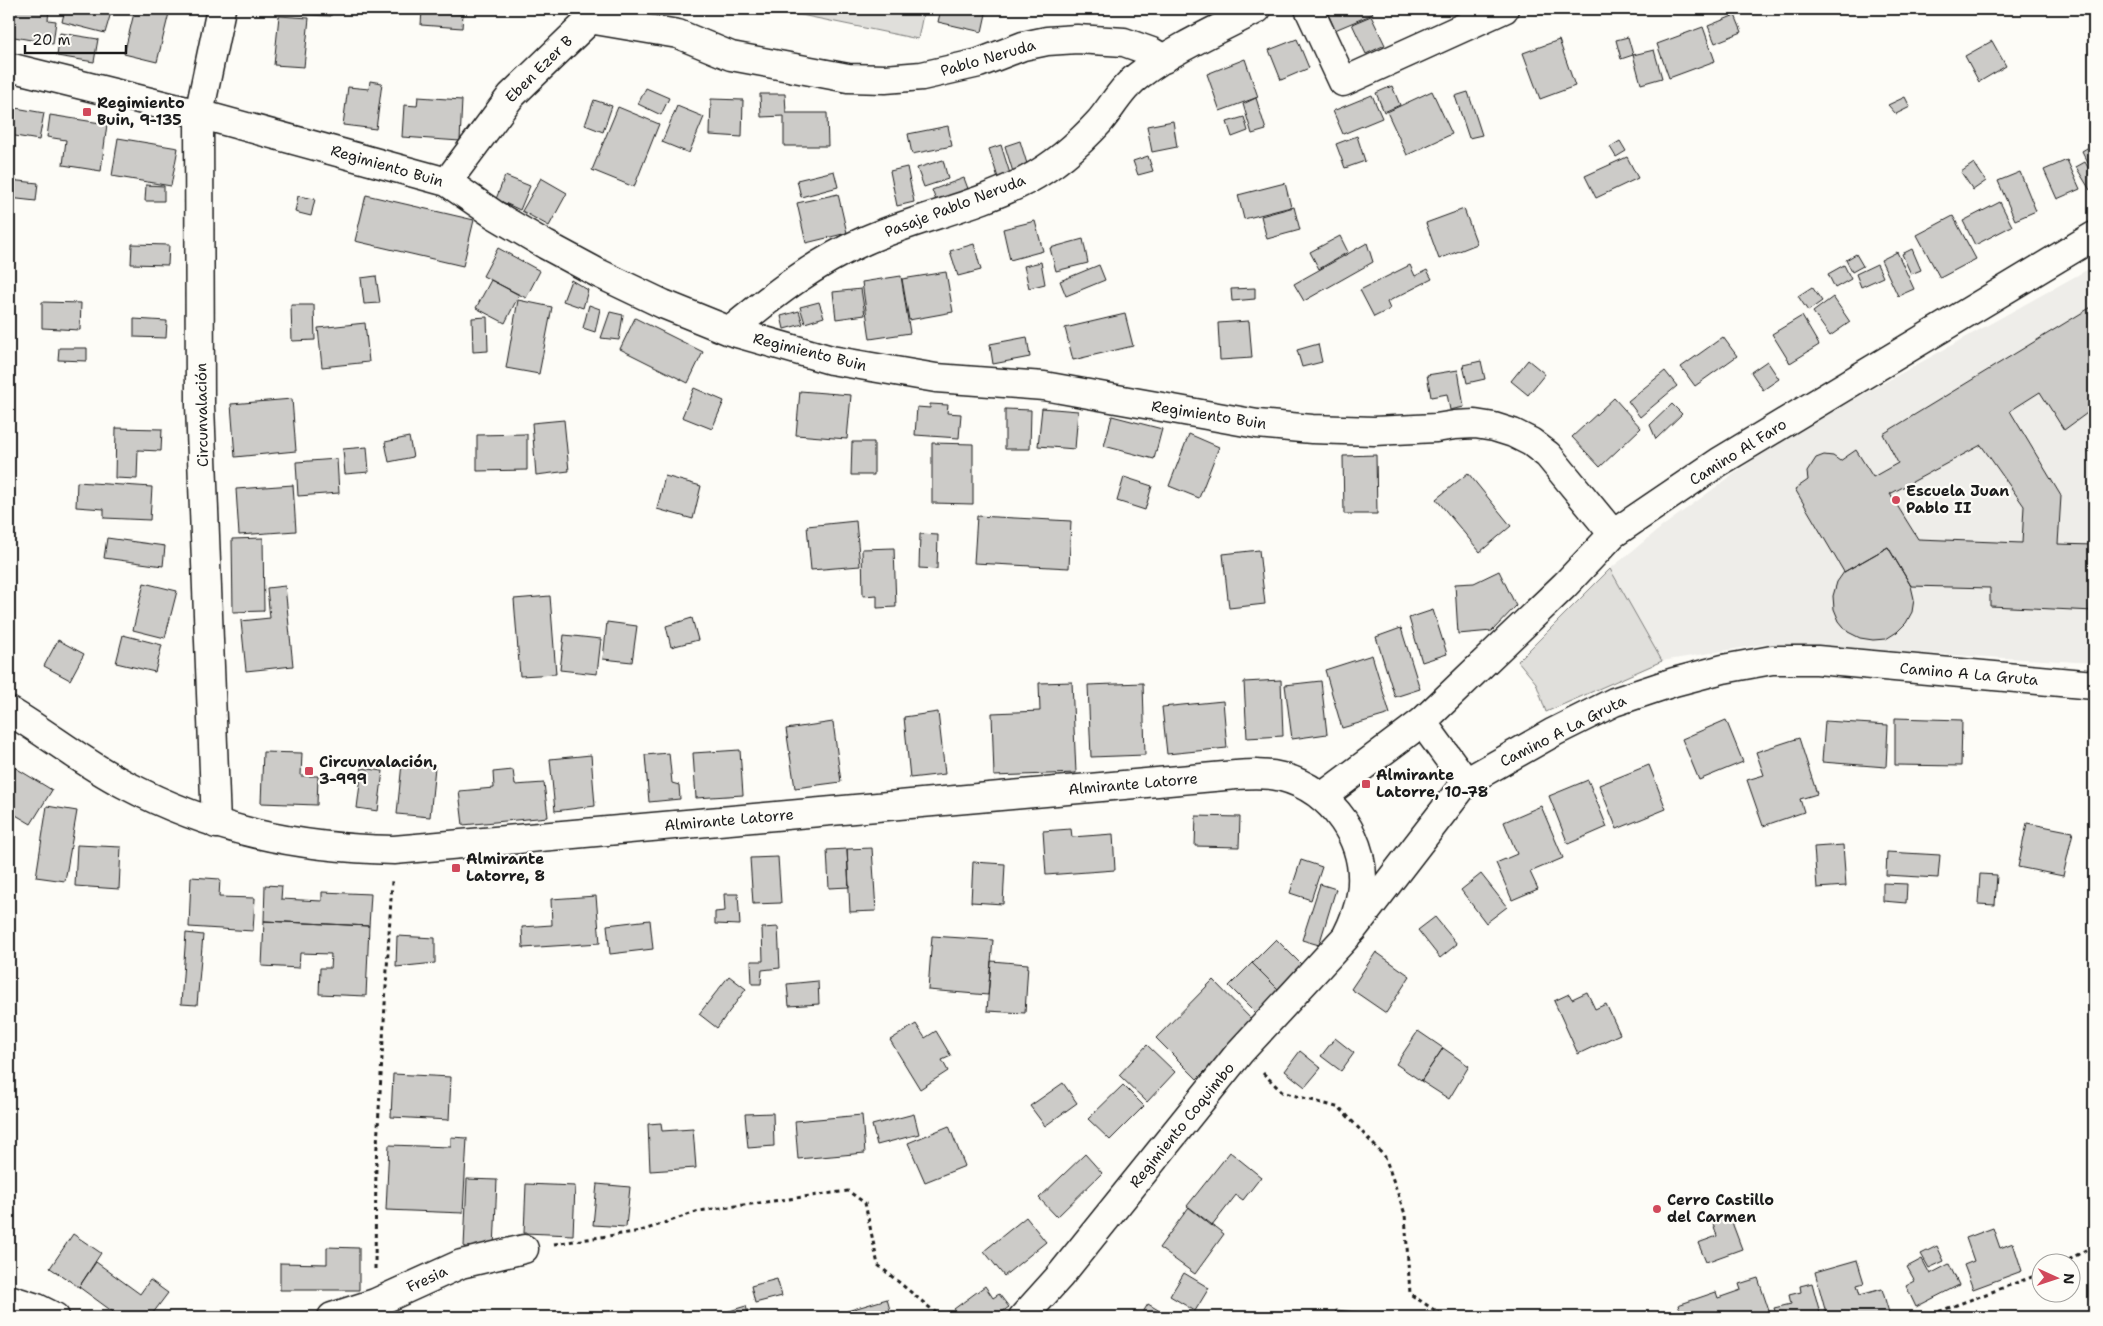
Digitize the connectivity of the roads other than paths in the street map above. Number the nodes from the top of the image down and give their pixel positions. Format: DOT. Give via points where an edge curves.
graph roads {
  1 [pos="221,9"];
  2 [pos="1257,9"];
  3 [pos="1310,9"];
  4 [pos="1504,9"];
  5 [pos="592,12"];
  6 [pos="1164,59"];
  7 [pos="9,68"];
  8 [pos="199,114"];
  9 [pos="447,182"];
  10 [pos="2094,236"];
  11 [pos="730,331"];
  12 [pos="1613,534"];
  13 [pos="2094,685"];
  14 [pos="9,710"];
  15 [pos="1422,722"];
  16 [pos="1466,782"];
  17 [pos="1322,797"];
  18 [pos="216,824"];
  19 [pos="1346,937"];
  20 [pos="524,1249"];
  21 [pos="9,1299"];
  22 [pos="55,1317"];
  23 [pos="332,1317"];
  24 [pos="1023,1317"];
  1 -- 8 [label="street, Circunvalación"];
  2 -- 6 [label="street"];
  3 -- 4 [label="street" via="1343,82"];
  5 -- 6 [label="street, Pablo Neruda" via="678,34 731,56 848,78 922,76 979,63 1023,46 1077,39 1124,42"];
  5 -- 9 [label="street, Eben Ezer B" via="510,96"];
  6 -- 11 [label="street, Pasaje Pablo Neruda" via="1122,90 1090,131 1054,163 1026,180 864,241 828,259 773,295"];
  7 -- 8 [label="street, Regimiento Buin"];
  8 -- 9 [label="street, Regimiento Buin"];
  8 -- 18 [label="street, Circunvalación" via="200,404"];
  9 -- 11 [label="street, Regimiento Buin" via="504,220 598,273"];
  10 -- 12 [label="street, Camino Al Faro" via="1718,462"];
  11 -- 12 [label="street, Regimiento Buin" via="831,360 883,370 936,378 1044,386 1257,424 1312,430 1374,431 1475,424 1494,427 1532,442 1548,455"];
  12 -- 15 [label="street, Camino Al Faro" via="1565,585"];
  13 -- 16 [label="street, Camino A La Gruta" via="1817,660 1772,660 1674,682 1614,702"];
  14 -- 18 [label="street, Almirante Latorre" via="123,784"];
  15 -- 16 [label="street"];
  15 -- 17 [label="street, Camino Al Faro"];
  16 -- 19 [label="street, Camino A La Gruta"];
  17 -- 18 [label="street, Almirante Latorre" via="1303,785 1259,773 394,850 304,844"];
  17 -- 19 [label="street, Almirante Latorre" via="1346,824 1356,845 1361,868 1362,892"];
  19 -- 24 [label="street, Regimiento Coquimbo" via="1240,1052 1059,1277"];
  20 -- 23 [label="street, Fresia" via="461,1264 375,1304"];
  21 -- 22 [label="street"];
}
